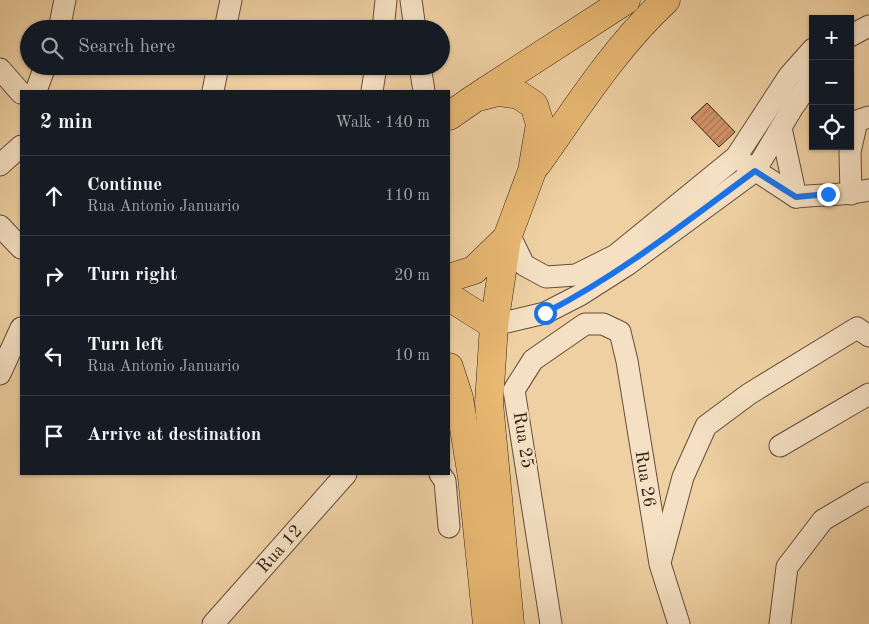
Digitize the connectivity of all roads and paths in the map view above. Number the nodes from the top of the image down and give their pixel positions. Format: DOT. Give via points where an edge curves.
graph roads {
  1 [pos="65,0"];
  2 [pos="231,0"];
  3 [pos="386,0"];
  4 [pos="411,0"];
  5 [pos="626,0"];
  6 [pos="666,0"];
  7 [pos="869,13"];
  8 [pos="854,19"];
  9 [pos="61,20"];
  10 [pos="228,20"];
  11 [pos="384,20"];
  12 [pos="414,20"];
  13 [pos="869,26"];
  14 [pos="854,34"];
  15 [pos="809,54"];
  16 [pos="0,69"];
  17 [pos="42,75"];
  18 [pos="216,75"];
  19 [pos="375,75"];
  20 [pos="421,75"];
  21 [pos="809,84"];
  22 [pos="36,90"];
  23 [pos="213,90"];
  24 [pos="372,90"];
  25 [pos="424,90"];
  26 [pos="20,92"];
  27 [pos="475,98"];
  28 [pos="450,115"];
  29 [pos="869,117"];
  30 [pos="780,128"];
  31 [pos="20,147"];
  32 [pos="736,157"];
  33 [pos="0,166"];
  34 [pos="532,171"];
  35 [pos="755,171"];
  36 [pos="860,192"];
  37 [pos="796,197"];
  38 [pos="0,226"];
  39 [pos="508,236"];
  40 [pos="20,247"];
  41 [pos="450,278"];
  42 [pos="450,298"];
  43 [pos="494,325"];
  44 [pos="20,330"];
  45 [pos="620,332"];
  46 [pos="869,336"];
  47 [pos="450,370"];
  48 [pos="0,374"];
  49 [pos="869,394"];
  50 [pos="780,446"];
  51 [pos="345,475"];
  52 [pos="441,475"];
  53 [pos="869,493"];
  54 [pos="449,527"];
  55 [pos="660,564"];
  56 [pos="213,624"];
  57 [pos="488,624"];
  58 [pos="510,624"];
  59 [pos="551,624"];
  60 [pos="679,624"];
  61 [pos="780,624"];
  1 -- 9 [label="street"];
  2 -- 10 [label="street"];
  3 -- 11 [label="street"];
  4 -- 12 [label="street"];
  5 -- 27 [label="main road"];
  6 -- 34 [label="main road" via="644,20 594,83"];
  7 -- 8 [label="street"];
  13 -- 14 [label="street"];
  15 -- 32 [label="street" via="790,76"];
  16 -- 26 [label="street"];
  17 -- 22 [label="street"];
  18 -- 23 [label="street"];
  19 -- 24 [label="street"];
  20 -- 25 [label="street"];
  21 -- 30 [label="street"];
  27 -- 28 [label="main road"];
  27 -- 34 [label="main road" via="498,92 519,95 534,105 540,124"];
  29 -- 36 [label="street" via="857,121 850,152"];
  30 -- 35 [label="street"];
  30 -- 37 [label="street"];
  31 -- 33 [label="street"];
  32 -- 35 [label="street"];
  32 -- 39 [label="street" via="616,255 576,275 546,277 524,265"];
  34 -- 39 [label="main road"];
  35 -- 37 [label="street"];
  35 -- 43 [label="street" via="627,265 580,295 545,313"];
  36 -- 37 [label="street"];
  38 -- 40 [label="street"];
  39 -- 41 [label="main road" via="474,270"];
  39 -- 43 [label="main road"];
  42 -- 43 [label="main road"];
  43 -- 58 [label="main road" via="489,403"];
  44 -- 48 [label="street"];
  45 -- 55 [label="street, Rua 26"];
  45 -- 59 [label="street, Rua 25" via="603,324 586,324 534,360 514,390"];
  46 -- 55 [label="street" via="857,328 749,394 706,426 683,477"];
  47 -- 57 [label="main road" via="459,398 472,477"];
  49 -- 50 [label="street"];
  51 -- 56 [label="street, Rua 12"];
  52 -- 54 [label="street" via="445,481"];
  53 -- 61 [label="street" via="823,520 787,567"];
  55 -- 60 [label="street, Rua 26"];
}
